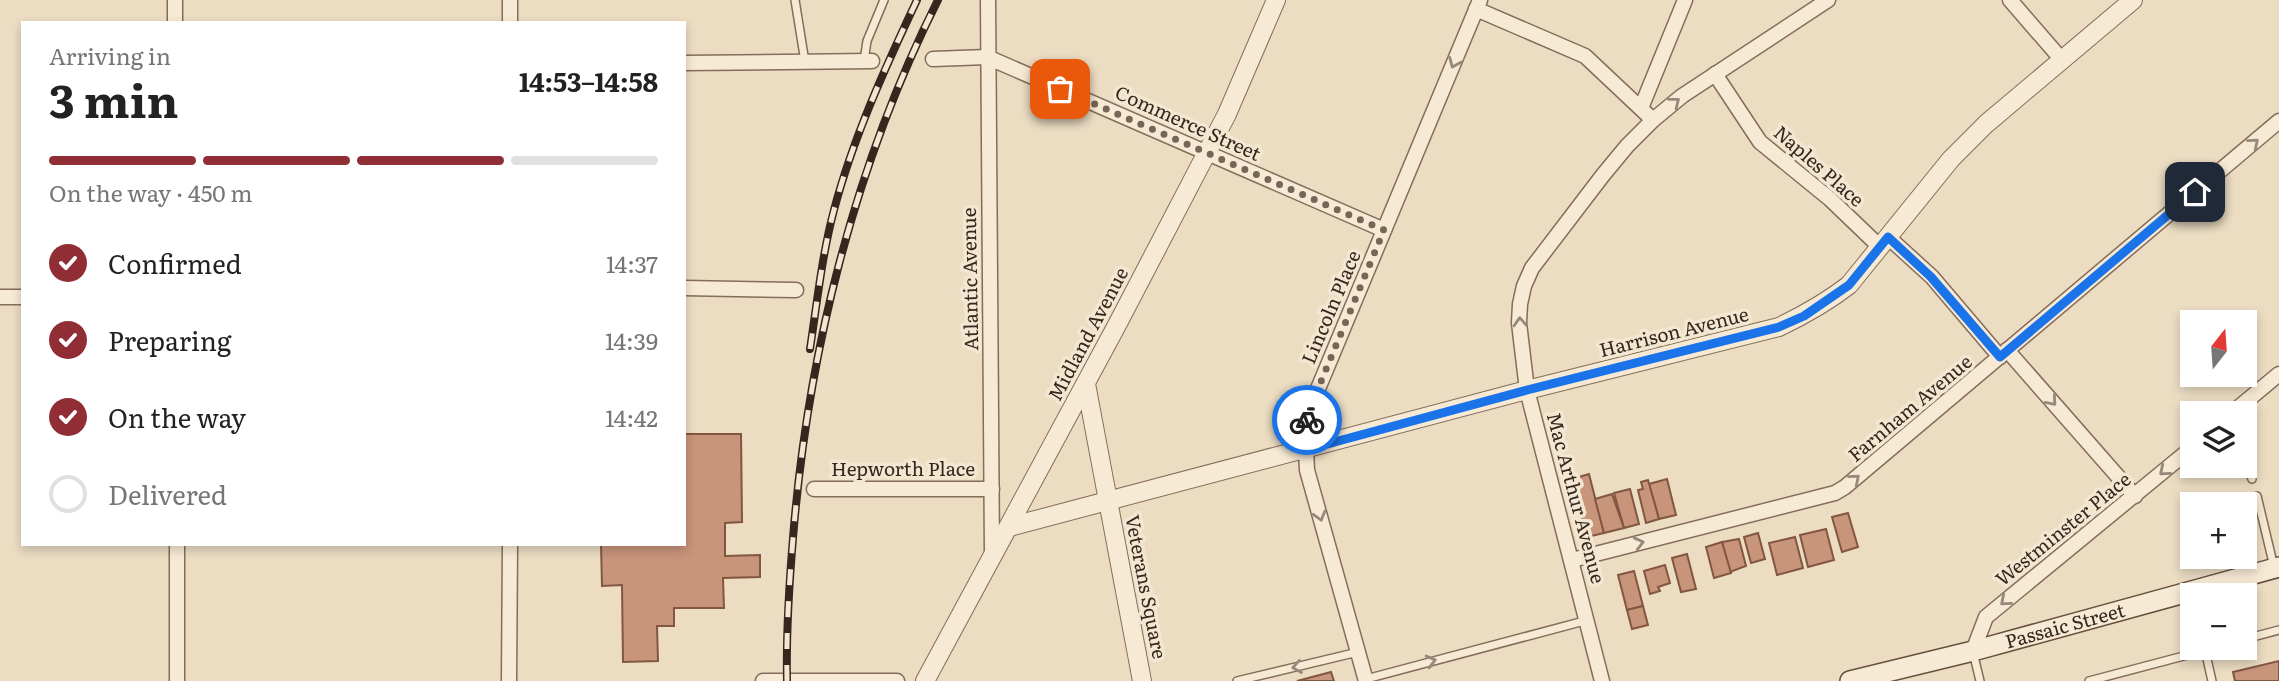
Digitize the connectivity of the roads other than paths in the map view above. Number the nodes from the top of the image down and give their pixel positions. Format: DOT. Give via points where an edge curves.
graph roads {
  1 [pos="174,0"];
  2 [pos="510,0"];
  3 [pos="795,0"];
  4 [pos="884,0"];
  5 [pos="988,0"];
  6 [pos="1276,0"];
  7 [pos="1685,0"];
  8 [pos="1828,0"];
  9 [pos="2010,0"];
  10 [pos="2133,0"];
  11 [pos="1478,5"];
  12 [pos="175,21"];
  13 [pos="510,21"];
  14 [pos="987,57"];
  15 [pos="933,59"];
  16 [pos="868,61"];
  17 [pos="2062,61"];
  18 [pos="805,62"];
  19 [pos="686,63"];
  20 [pos="1715,74"];
  21 [pos="1641,108"];
  22 [pos="1653,120"];
  23 [pos="2279,121"];
  24 [pos="1207,153"];
  25 [pos="1384,230"];
  26 [pos="1884,242"];
  27 [pos="686,288"];
  28 [pos="796,290"];
  29 [pos="21,297"];
  30 [pos="0,298"];
  31 [pos="2003,354"];
  32 [pos="2279,374"];
  33 [pos="1086,384"];
  34 [pos="1527,390"];
  35 [pos="2246,401"];
  36 [pos="1305,450"];
  37 [pos="2180,458"];
  38 [pos="814,489"];
  39 [pos="992,489"];
  40 [pos="2135,496"];
  41 [pos="2257,496"];
  42 [pos="1109,501"];
  43 [pos="1009,527"];
  44 [pos="177,546"];
  45 [pos="510,546"];
  46 [pos="992,557"];
  47 [pos="1572,560"];
  48 [pos="2277,567"];
  49 [pos="1588,620"];
  50 [pos="2279,630"];
  51 [pos="2257,636"];
  52 [pos="1973,651"];
  53 [pos="1358,652"];
  54 [pos="2180,657"];
  55 [pos="2207,660"];
  56 [pos="1365,680"];
  57 [pos="177,681"];
  58 [pos="509,681"];
  59 [pos="763,681"];
  60 [pos="897,681"];
  61 [pos="925,681"];
  62 [pos="1142,681"];
  63 [pos="1237,681"];
  64 [pos="1602,681"];
  65 [pos="1850,681"];
  66 [pos="1980,681"];
  67 [pos="2089,681"];
  68 [pos="2212,681"];
  1 -- 12 [label="street"];
  2 -- 13 [label="street"];
  3 -- 18 [label="lane"];
  4 -- 16 [label="lane" via="867,41"];
  5 -- 14 [label="street, Atlantic Avenue"];
  6 -- 24 [label="street, Midland Avenue"];
  7 -- 21 [label="street"];
  8 -- 20 [label="street, Mac Arthur Avenue"];
  9 -- 17 [label="street"];
  10 -- 17 [label="street, Harrison Avenue"];
  11 -- 21 [label="street" via="1585,55"];
  11 -- 25 [label="street, Lincoln Place, one-way"];
  14 -- 15 [label="street, Commerce Street"];
  14 -- 24 [label="street, Commerce Street"];
  14 -- 39 [label="street, Atlantic Avenue"];
  16 -- 18 [label="street"];
  17 -- 26 [label="street, Harrison Avenue" via="1951,159"];
  18 -- 19 [label="street"];
  22 -- 20 [label="street, Mac Arthur Avenue, one-way"];
  20 -- 26 [label="street, Naples Place" via="1760,142"];
  21 -- 22 [label="street"];
  34 -- 22 [label="street, Mac Arthur Avenue, one-way" via="1519,323 1524,286 1532,268 1603,174"];
  31 -- 23 [label="street, Farnham Avenue, one-way"];
  24 -- 25 [label="street, Commerce Street"];
  24 -- 33 [label="street, Midland Avenue"];
  25 -- 36 [label="street, Lincoln Place" via="1310,408"];
  26 -- 31 [label="street, Naples Place" via="1931,277"];
  26 -- 34 [label="street, Harrison Avenue" via="1849,285 1779,327"];
  27 -- 28 [label="street"];
  29 -- 30 [label="street"];
  31 -- 40 [label="street, Naples Place, one-way"];
  47 -- 31 [label="street, Farnham Avenue, one-way" via="1835,494"];
  32 -- 35 [label="street"];
  33 -- 42 [label="street, Veterans Square"];
  33 -- 43 [label="street, Midland Avenue"];
  34 -- 36 [label="street, Harrison Avenue"];
  34 -- 47 [label="street, Mac Arthur Avenue"];
  36 -- 42 [label="street, Harrison Avenue"];
  36 -- 53 [label="street, Lincoln Place, one-way"];
  37 -- 40 [label="street, Westminster Place, one-way"];
  38 -- 39 [label="street, Hepworth Place"];
  39 -- 46 [label="street, Atlantic Avenue"];
  40 -- 52 [label="street, Westminster Place, one-way" via="1986,617"];
  41 -- 48 [label="lane"];
  42 -- 43 [label="street, Veterans Square"];
  42 -- 62 [label="street, Veterans Square"];
  43 -- 46 [label="street, Midland Avenue"];
  44 -- 57 [label="street"];
  45 -- 58 [label="street"];
  46 -- 61 [label="street, Midland Avenue"];
  47 -- 49 [label="street, Mac Arthur Avenue"];
  48 -- 52 [label="main road, Passaic Street"];
  56 -- 49 [label="lane, one-way"];
  49 -- 64 [label="street, Mac Arthur Avenue"];
  50 -- 51 [label="lane"];
  52 -- 65 [label="main road, Passaic Street"];
  52 -- 66 [label="lane"];
  53 -- 56 [label="street, Lincoln Place"];
  53 -- 63 [label="lane, one-way"];
  54 -- 67 [label="lane"];
  55 -- 68 [label="lane"];
  59 -- 60 [label="street"];
}
